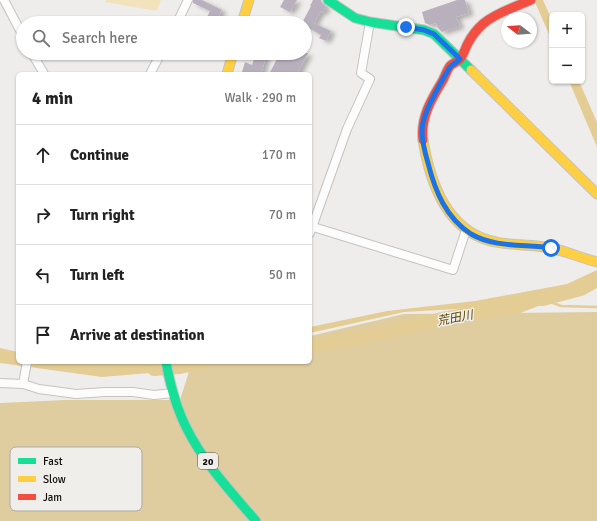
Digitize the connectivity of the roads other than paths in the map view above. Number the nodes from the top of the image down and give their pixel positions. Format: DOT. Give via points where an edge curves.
graph roads {
  1 [pos="4,0"];
  2 [pos="188,0"];
  3 [pos="249,0"];
  4 [pos="328,0"];
  5 [pos="530,1"];
  6 [pos="180,16"];
  7 [pos="244,16"];
  8 [pos="370,22"];
  9 [pos="16,23"];
  10 [pos="460,59"];
  11 [pos="36,60"];
  12 [pos="157,60"];
  13 [pos="231,60"];
  14 [pos="43,72"];
  15 [pos="151,72"];
  16 [pos="228,72"];
  17 [pos="597,194"];
  18 [pos="312,225"];
  19 [pos="312,228"];
  20 [pos="466,230"];
  21 [pos="596,262"];
  22 [pos="27,364"];
  23 [pos="166,364"];
  24 [pos="24,380"];
  25 [pos="0,383"];
  26 [pos="173,393"];
  27 [pos="256,521"];
  1 -- 9 [label="street"];
  2 -- 6 [label="street"];
  3 -- 7 [label="street"];
  4 -- 8 [label="street" via="355,18"];
  5 -- 10 [label="street" via="489,19 476,30"];
  8 -- 10 [label="street" via="424,30 434,34"];
  8 -- 18 [label="street" via="361,73 370,79 347,129"];
  10 -- 17 [label="street"];
  10 -- 20 [label="street" via="450,67 435,93 422,131 426,157 440,200 451,216"];
  11 -- 14 [label="street"];
  12 -- 15 [label="street"];
  13 -- 16 [label="street"];
  19 -- 20 [label="street" via="453,270"];
  20 -- 21 [label="street" via="494,242 551,248"];
  22 -- 24 [label="street"];
  23 -- 26 [label="street, 20"];
  24 -- 25 [label="street"];
  24 -- 26 [label="street" via="39,389 76,394"];
  26 -- 27 [label="street, 20" via="186,427 203,455"];
}
